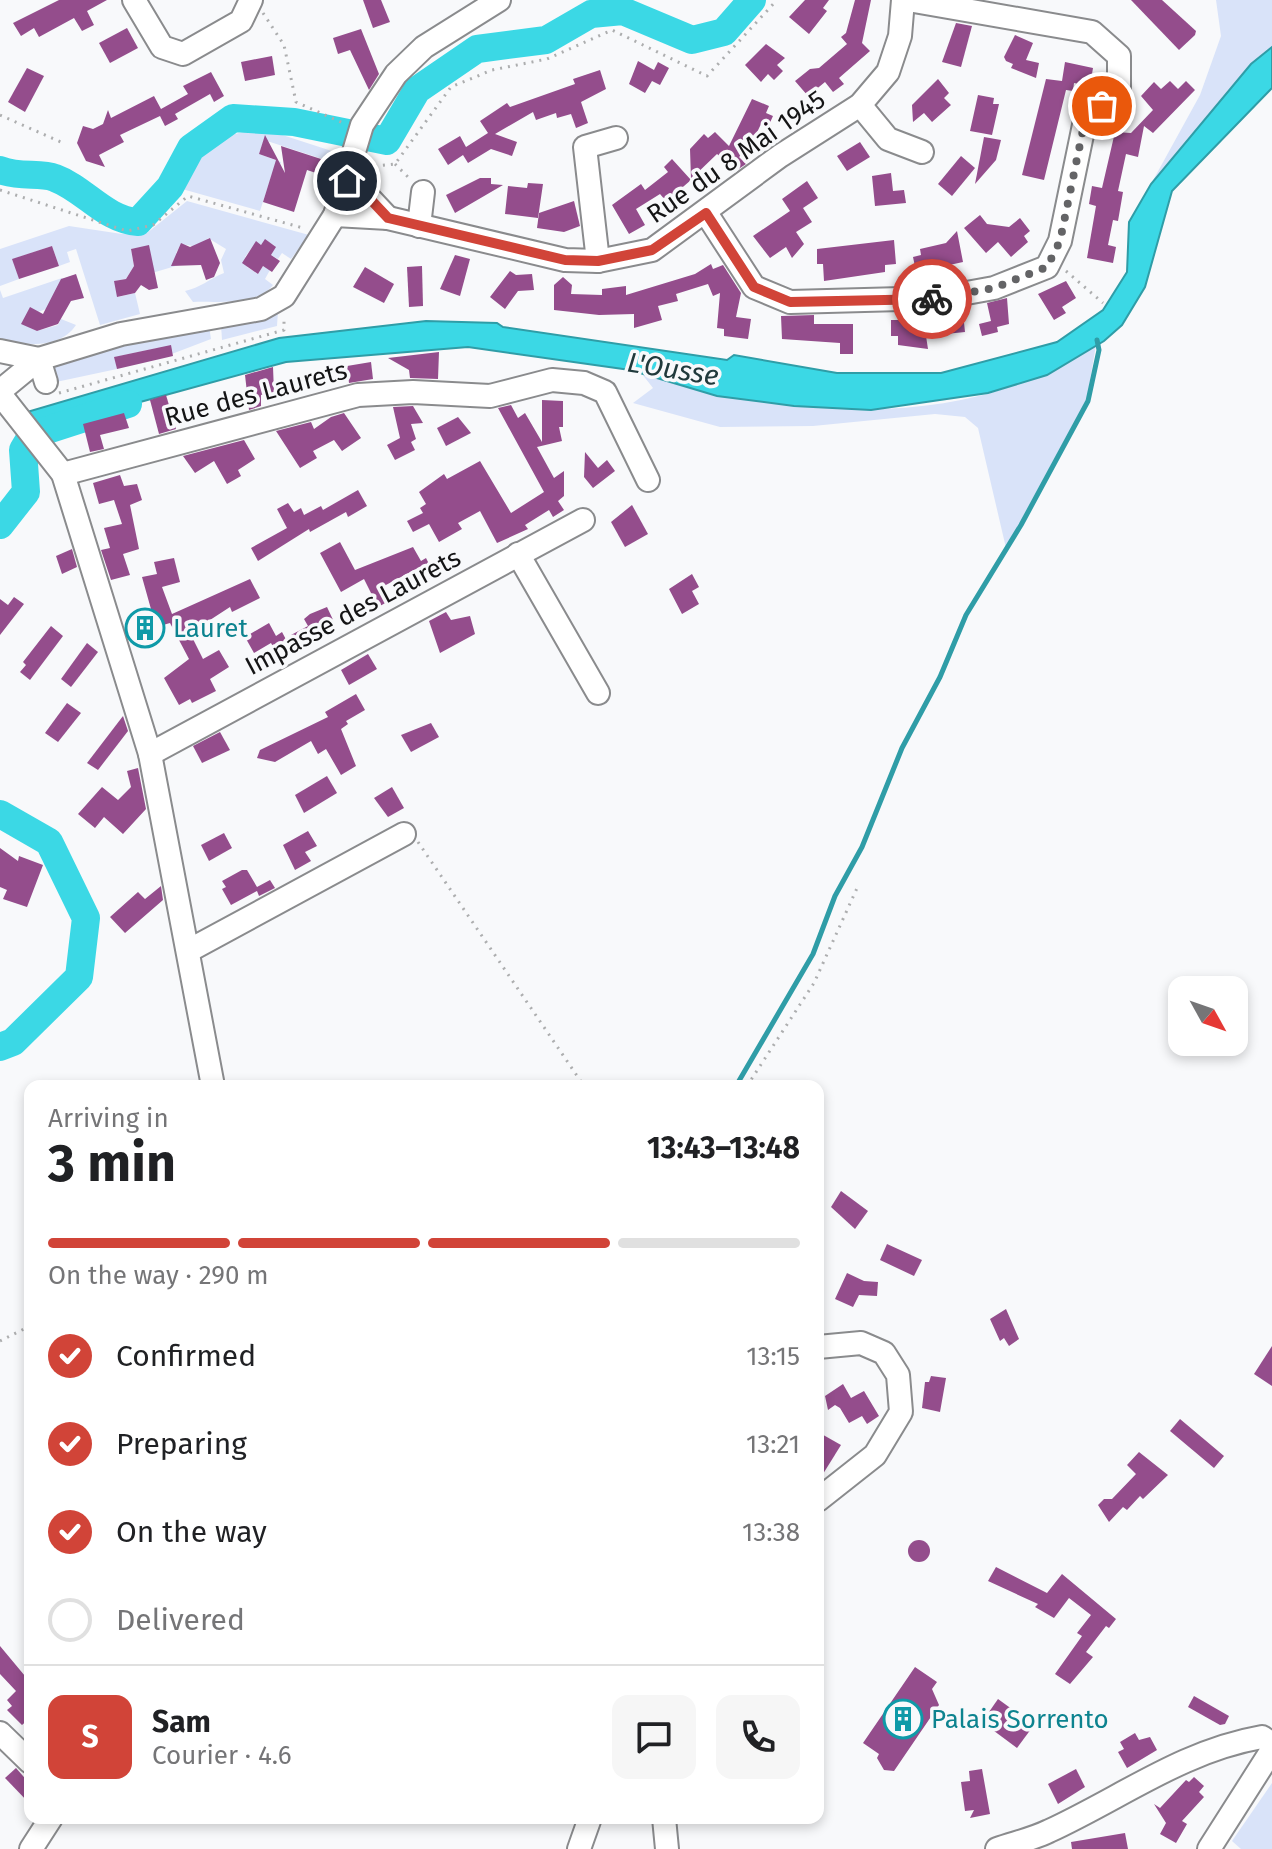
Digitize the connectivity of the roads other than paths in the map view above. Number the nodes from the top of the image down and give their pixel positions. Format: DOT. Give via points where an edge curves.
graph roads {
  1 [pos="134,0"];
  2 [pos="499,0"];
  3 [pos="905,0"];
  4 [pos="251,1"];
  5 [pos="474,6"];
  6 [pos="860,105"];
  7 [pos="616,138"];
  8 [pos="922,152"];
  9 [pos="351,170"];
  10 [pos="423,192"];
  11 [pos="706,213"];
  12 [pos="335,215"];
  13 [pos="388,218"];
  14 [pos="419,226"];
  15 [pos="598,261"];
  16 [pos="0,351"];
  17 [pos="39,359"];
  18 [pos="48,389"];
  19 [pos="0,393"];
  20 [pos="63,474"];
  21 [pos="648,480"];
  22 [pos="583,520"];
  23 [pos="518,554"];
  24 [pos="598,693"];
  25 [pos="150,754"];
  26 [pos="404,834"];
  27 [pos="188,951"];
  28 [pos="212,1080"];
  29 [pos="824,1346"];
  30 [pos="824,1495"];
  31 [pos="0,1733"];
  32 [pos="1272,1744"];
  33 [pos="1272,1750"];
  34 [pos="24,1756"];
  35 [pos="47,1824"];
  36 [pos="588,1824"];
  37 [pos="665,1824"];
  38 [pos="31,1849"];
  39 [pos="579,1849"];
  40 [pos="667,1849"];
  41 [pos="997,1849"];
  42 [pos="1209,1849"];
  1 -- 4 [label="street" via="162,47 183,54 241,21"];
  2 -- 5 [label="street"];
  3 -- 6 [label="street, Rue du 8 Mai 1945" via="888,72"];
  3 -- 11 [label="street" via="1092,32 1119,56 1119,87 1084,125 1060,241 1047,267 994,288 939,298 790,302 754,287"];
  5 -- 9 [label="street" via="396,74 362,128"];
  6 -- 8 [label="street" via="888,139"];
  6 -- 11 [label="street, Rue du 8 Mai 1945" via="780,156"];
  7 -- 15 [label="street" via="585,147"];
  9 -- 12 [label="street"];
  9 -- 13 [label="street" via="357,185"];
  10 -- 14 [label="street"];
  11 -- 15 [label="street, Rue du 8 Mai 1945" via="652,250"];
  12 -- 13 [label="street, Rue du 8 Mai 1945"];
  12 -- 17 [label="street" via="284,296 261,309 121,334"];
  13 -- 14 [label="street, Rue du 8 Mai 1945"];
  14 -- 15 [label="street, Rue du 8 Mai 1945" via="565,260"];
  16 -- 17 [label="street"];
  17 -- 18 [label="street"];
  17 -- 19 [label="street"];
  19 -- 20 [label="street"];
  20 -- 21 [label="street, Rue des Laurets" via="358,395 490,396 552,380 584,383 605,392"];
  20 -- 25 [label="street"];
  22 -- 23 [label="street, Impasse des Laurets"];
  23 -- 24 [label="street"];
  23 -- 25 [label="street, Impasse des Laurets"];
  25 -- 27 [label="street"];
  26 -- 27 [label="street"];
  27 -- 28 [label="street"];
  29 -- 30 [label="street" via="861,1343 884,1353 898,1375 901,1412 875,1455"];
  31 -- 34 [label="street"];
  32 -- 41 [label="street" via="1262,1737 1241,1741 1181,1762 1048,1832"];
  33 -- 42 [label="street"];
  35 -- 38 [label="street"];
  36 -- 39 [label="street"];
  37 -- 40 [label="street"];
}
